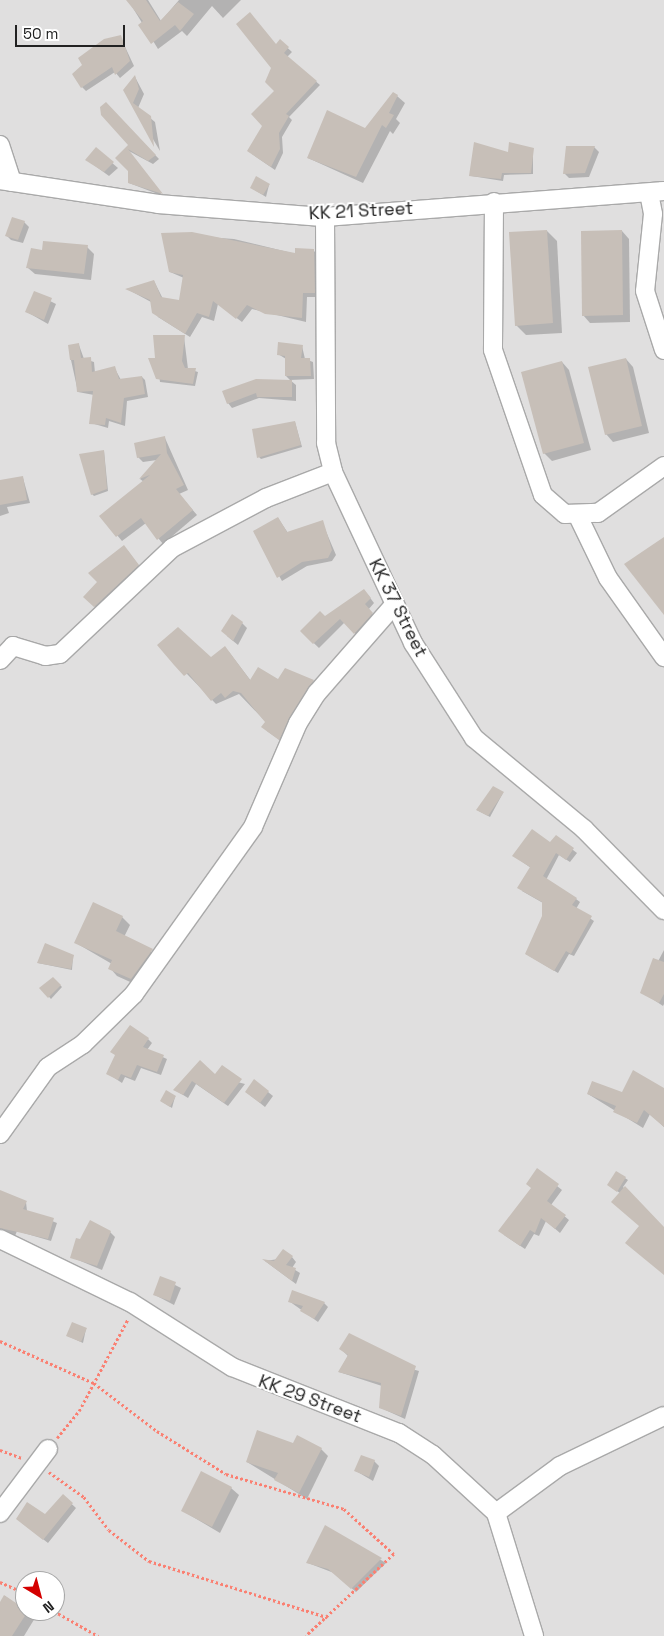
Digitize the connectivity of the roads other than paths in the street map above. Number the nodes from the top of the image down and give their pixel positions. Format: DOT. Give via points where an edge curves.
graph roads {
  1 [pos="0,145"];
  2 [pos="6,181"];
  3 [pos="656,192"];
  4 [pos="494,202"];
  5 [pos="326,217"];
  6 [pos="664,350"];
  7 [pos="664,466"];
  8 [pos="333,472"];
  9 [pos="577,514"];
  10 [pos="395,604"];
  11 [pos="664,657"];
  12 [pos="0,660"];
  13 [pos="664,910"];
  14 [pos="0,1134"];
  15 [pos="0,1239"];
  16 [pos="664,1416"];
  17 [pos="48,1449"];
  18 [pos="0,1513"];
  19 [pos="496,1513"];
  20 [pos="532,1636"];
  1 -- 2 [label="street"];
  2 -- 5 [label="street, KK 21 Street" via="158,204"];
  3 -- 4 [label="street, KK 21 Street"];
  3 -- 6 [label="street" via="645,291"];
  4 -- 5 [label="street, KK 21 Street"];
  4 -- 9 [label="street" via="493,350 543,495 565,514"];
  5 -- 8 [label="street, KK 37 Street" via="324,421"];
  7 -- 9 [label="street" via="598,513"];
  8 -- 10 [label="street, KK 37 Street"];
  8 -- 12 [label="street" via="266,498 172,548 60,654 45,656 12,646"];
  9 -- 11 [label="street" via="608,578"];
  10 -- 13 [label="street, KK 37 Street" via="418,651 474,738 584,829"];
  10 -- 14 [label="street" via="317,694 298,723 253,827 134,994 83,1044 48,1067"];
  15 -- 19 [label="street, KK 29 Street" via="135,1305 232,1367 399,1433 433,1454"];
  16 -- 19 [label="street" via="560,1466"];
  17 -- 18 [label="street"];
  19 -- 20 [label="street"];
}
